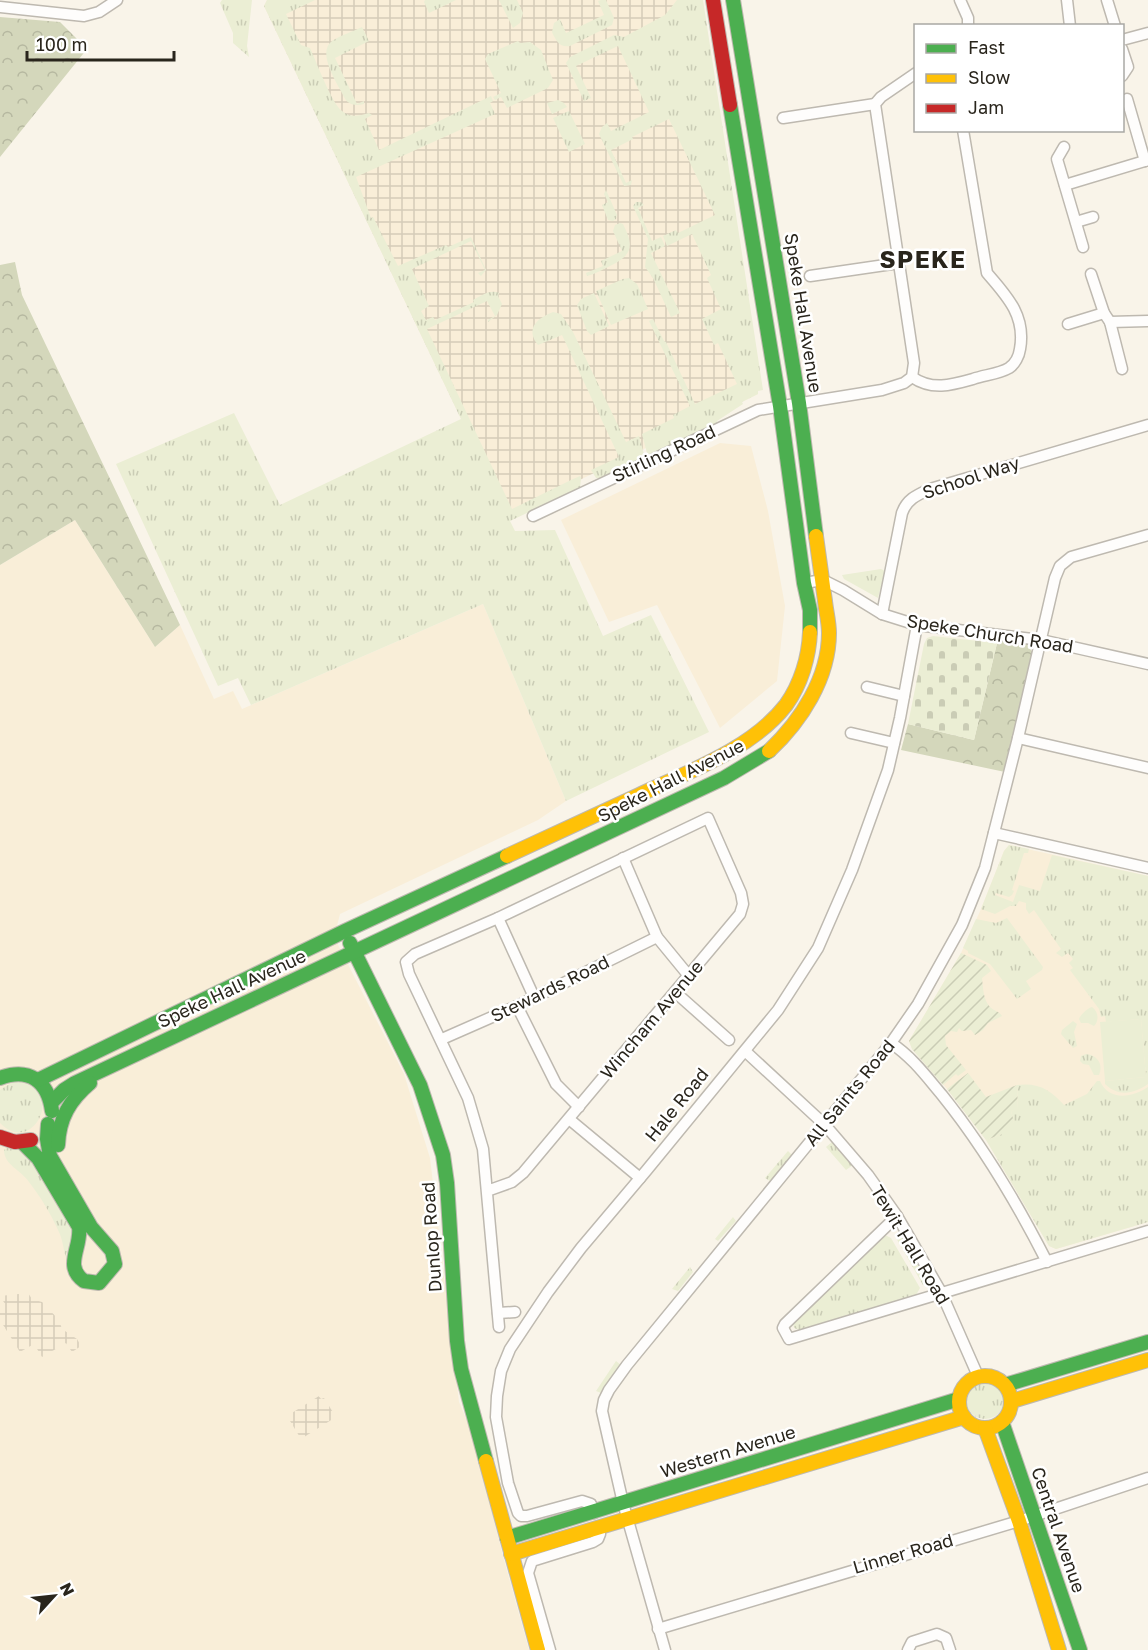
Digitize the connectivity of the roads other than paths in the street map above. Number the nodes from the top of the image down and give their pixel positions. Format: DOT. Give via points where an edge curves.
graph roads {
  1 [pos="117,0"];
  2 [pos="713,0"];
  3 [pos="733,0"];
  4 [pos="960,0"];
  5 [pos="1067,0"];
  6 [pos="1107,0"];
  7 [pos="0,7"];
  8 [pos="968,24"];
  9 [pos="1070,24"];
  10 [pos="1114,24"];
  11 [pos="1148,33"];
  12 [pos="1124,39"];
  13 [pos="1124,56"];
  14 [pos="914,74"];
  15 [pos="1124,77"];
  16 [pos="875,105"];
  17 [pos="1126,105"];
  18 [pos="783,118"];
  19 [pos="963,132"];
  20 [pos="1064,147"];
  21 [pos="1147,161"];
  22 [pos="1065,185"];
  23 [pos="1093,217"];
  24 [pos="1076,222"];
  25 [pos="1083,247"];
  26 [pos="899,262"];
  27 [pos="1091,274"];
  28 [pos="810,276"];
  29 [pos="1107,317"];
  30 [pos="1148,321"];
  31 [pos="1068,324"];
  32 [pos="1131,355"];
  33 [pos="912,377"];
  34 [pos="799,403"];
  35 [pos="780,406"];
  36 [pos="1148,425"];
  37 [pos="533,516"];
  38 [pos="1148,535"];
  39 [pos="823,580"];
  40 [pos="804,583"];
  41 [pos="882,614"];
  42 [pos="917,625"];
  43 [pos="1041,640"];
  44 [pos="1148,664"];
  45 [pos="867,687"];
  46 [pos="904,696"];
  47 [pos="851,733"];
  48 [pos="785,735"];
  49 [pos="1018,738"];
  50 [pos="894,743"];
  51 [pos="703,765"];
  52 [pos="1148,768"];
  53 [pos="994,833"];
  54 [pos="623,858"];
  55 [pos="1148,868"];
  56 [pos="498,918"];
  57 [pos="345,931"];
  58 [pos="657,937"];
  59 [pos="354,951"];
  60 [pos="688,976"];
  61 [pos="675,992"];
  62 [pos="534,997"];
  63 [pos="517,1006"];
  64 [pos="442,1039"];
  65 [pos="729,1040"];
  66 [pos="891,1043"];
  67 [pos="745,1051"];
  68 [pos="131,1057"];
  69 [pos="0,1078"];
  70 [pos="38,1080"];
  71 [pos="52,1102"];
  72 [pos="579,1107"];
  73 [pos="569,1119"];
  74 [pos="48,1124"];
  75 [pos="825,1125"];
  76 [pos="0,1137"];
  77 [pos="22,1142"];
  78 [pos="640,1178"];
  79 [pos="487,1191"];
  80 [pos="72,1196"];
  81 [pos="897,1216"];
  82 [pos="1148,1231"];
  83 [pos="1047,1262"];
  84 [pos="941,1292"];
  85 [pos="515,1312"];
  86 [pos="498,1313"];
  87 [pos="499,1327"];
  88 [pos="1148,1342"];
  89 [pos="1148,1360"];
  90 [pos="978,1376"];
  91 [pos="1005,1385"];
  92 [pos="959,1399"];
  93 [pos="1012,1401"];
  94 [pos="964,1417"];
  95 [pos="1002,1422"];
  96 [pos="985,1428"];
  97 [pos="1148,1478"];
  98 [pos="623,1503"];
  99 [pos="594,1513"];
  100 [pos="1033,1516"];
  101 [pos="628,1518"];
  102 [pos="1019,1521"];
  103 [pos="598,1527"];
  104 [pos="507,1538"];
  105 [pos="511,1554"];
  106 [pos="532,1607"];
  107 [pos="658,1629"];
  108 [pos="538,1650"];
  109 [pos="550,1650"];
  110 [pos="665,1650"];
  111 [pos="908,1650"];
  112 [pos="950,1650"];
  113 [pos="1059,1650"];
  114 [pos="1080,1650"];
  1 -- 7 [label="street" via="84,16"];
  2 -- 35 [label="street, Speke Hall Avenue"];
  3 -- 34 [label="street, Speke Hall Avenue"];
  4 -- 8 [label="street"];
  5 -- 9 [label="street"];
  6 -- 10 [label="street"];
  11 -- 12 [label="street"];
  13 -- 15 [label="street" via="1128,67"];
  14 -- 16 [label="street"];
  16 -- 18 [label="street"];
  16 -- 26 [label="street"];
  17 -- 21 [label="street"];
  19 -- 33 [label="street" via="987,273 1019,318 1023,334 1020,354 1008,368 953,385 922,384"];
  20 -- 22 [label="street" via="1057,159"];
  21 -- 22 [label="street"];
  22 -- 24 [label="street"];
  23 -- 24 [label="street"];
  24 -- 25 [label="street"];
  26 -- 28 [label="street"];
  26 -- 33 [label="street" via="914,363"];
  27 -- 29 [label="street"];
  29 -- 30 [label="street"];
  29 -- 31 [label="street"];
  29 -- 32 [label="street" via="1120,364"];
  33 -- 34 [label="street, Stirling Road" via="892,388"];
  34 -- 35 [label="street, Stirling Road"];
  34 -- 39 [label="street, Speke Hall Avenue"];
  35 -- 37 [label="street, Stirling Road" via="758,410"];
  35 -- 40 [label="street, Speke Hall Avenue"];
  36 -- 41 [label="street, School Way" via="930,489 912,498 902,513"];
  38 -- 43 [label="street, All Saints Road" via="1071,558 1060,566"];
  39 -- 40 [label="street"];
  39 -- 41 [label="street, Speke Church Road"];
  39 -- 48 [label="street, Speke Hall Avenue" via="829,633 827,655 819,682 797,723"];
  40 -- 51 [label="street, Speke Hall Avenue" via="810,635 801,675 790,697 754,735"];
  41 -- 42 [label="street, Speke Church Road"];
  42 -- 43 [label="street, Speke Church Road"];
  42 -- 46 [label="street, Hale Road"];
  43 -- 44 [label="street, Speke Church Road"];
  43 -- 49 [label="street, All Saints Road"];
  45 -- 46 [label="street"];
  46 -- 50 [label="street, Hale Road"];
  47 -- 50 [label="street"];
  48 -- 51 [label="street" via="773,731 727,763"];
  48 -- 59 [label="street, Speke Hall Avenue" via="768,752 724,778"];
  49 -- 52 [label="street"];
  49 -- 53 [label="street, All Saints Road"];
  50 -- 67 [label="street, Hale Road" via="877,804 818,948 778,1010"];
  51 -- 57 [label="street, Speke Hall Avenue"];
  53 -- 55 [label="street"];
  53 -- 66 [label="street, All Saints Road" via="962,925 918,1004"];
  54 -- 56 [label="street"];
  54 -- 58 [label="street"];
  54 -- 60 [label="street, Wincham Avenue" via="708,818 743,904 740,914"];
  56 -- 62 [label="street"];
  56 -- 64 [label="street" via="415,954 406,962"];
  57 -- 59 [label="street, Dunlop Road"];
  57 -- 70 [label="street, Speke Hall Avenue"];
  58 -- 60 [label="street"];
  58 -- 62 [label="street, Stewards Road"];
  59 -- 68 [label="street, Speke Hall Avenue"];
  59 -- 104 [label="street, Dunlop Road" via="420,1085 443,1155 461,1369"];
  60 -- 61 [label="street, Wincham Avenue"];
  61 -- 65 [label="street"];
  61 -- 72 [label="street, Wincham Avenue"];
  62 -- 63 [label="street, Stewards Road"];
  63 -- 64 [label="street, Stewards Road"];
  63 -- 72 [label="street" via="556,1084"];
  64 -- 79 [label="street" via="477,1125"];
  66 -- 75 [label="street, All Saints Road"];
  66 -- 83 [label="street" via="906,1053 972,1132"];
  67 -- 75 [label="street, Tewit Hall Road"];
  67 -- 78 [label="street, Hale Road"];
  68 -- 71 [label="street, Speke Hall Avenue" via="75,1083"];
  68 -- 80 [label="street" via="84,1088 61,1120 59,1150"];
  69 -- 70 [label="street" via="19,1073"];
  70 -- 71 [label="street" via="48,1090"];
  71 -- 74 [label="street"];
  72 -- 73 [label="street, Wincham Avenue"];
  73 -- 78 [label="street"];
  73 -- 79 [label="street, Wincham Avenue" via="523,1173 512,1182"];
  74 -- 77 [label="street" via="42,1133"];
  74 -- 80 [label="street" via="50,1156"];
  75 -- 81 [label="street, Tewit Hall Road"];
  75 -- 98 [label="street, All Saints Road" via="609,1390 602,1411"];
  76 -- 77 [label="street"];
  77 -- 80 [label="street" via="38,1158 79,1227 79,1246 73,1259 76,1273 86,1283 99,1283 115,1264 112,1251"];
  78 -- 99 [label="street, Hale Road" via="581,1248 510,1349 497,1396 501,1447 518,1513 527,1516 582,1501 591,1504"];
  79 -- 86 [label="street"];
  81 -- 84 [label="street, Tewit Hall Road"];
  81 -- 84 [label="street" via="785,1324 789,1339"];
  82 -- 83 [label="street"];
  83 -- 84 [label="street"];
  84 -- 90 [label="street, Tewit Hall Road"];
  85 -- 86 [label="street"];
  86 -- 87 [label="street"];
  88 -- 91 [label="street"];
  89 -- 93 [label="street"];
  90 -- 91 [label="street" via="993,1377"];
  90 -- 92 [label="street" via="965,1385"];
  91 -- 93 [label="street"];
  92 -- 94 [label="street"];
  92 -- 98 [label="street, Western Avenue"];
  93 -- 95 [label="street"];
  94 -- 96 [label="street"];
  94 -- 101 [label="street, Western Avenue"];
  95 -- 96 [label="street"];
  95 -- 100 [label="street, Central Avenue"];
  96 -- 102 [label="street, Central Avenue"];
  97 -- 100 [label="street, Linner Road"];
  98 -- 99 [label="street, Western Avenue"];
  98 -- 101 [label="street, All Saints Road"];
  99 -- 104 [label="street, Western Avenue"];
  100 -- 102 [label="street, Linner Road"];
  100 -- 114 [label="street, Central Avenue"];
  101 -- 103 [label="street, Western Avenue"];
  101 -- 107 [label="street, All Saints Road"];
  102 -- 107 [label="street, Linner Road"];
  102 -- 113 [label="street, Central Avenue"];
  103 -- 105 [label="street, Western Avenue"];
  103 -- 106 [label="street" via="600,1534 592,1542 532,1561 528,1573"];
  104 -- 105 [label="street, Dunlop Road"];
  105 -- 106 [label="street"];
  106 -- 108 [label="street"];
  106 -- 109 [label="street"];
  107 -- 110 [label="street, All Saints Road"];
  111 -- 112 [label="street" via="912,1642 937,1634 946,1638"];
}
